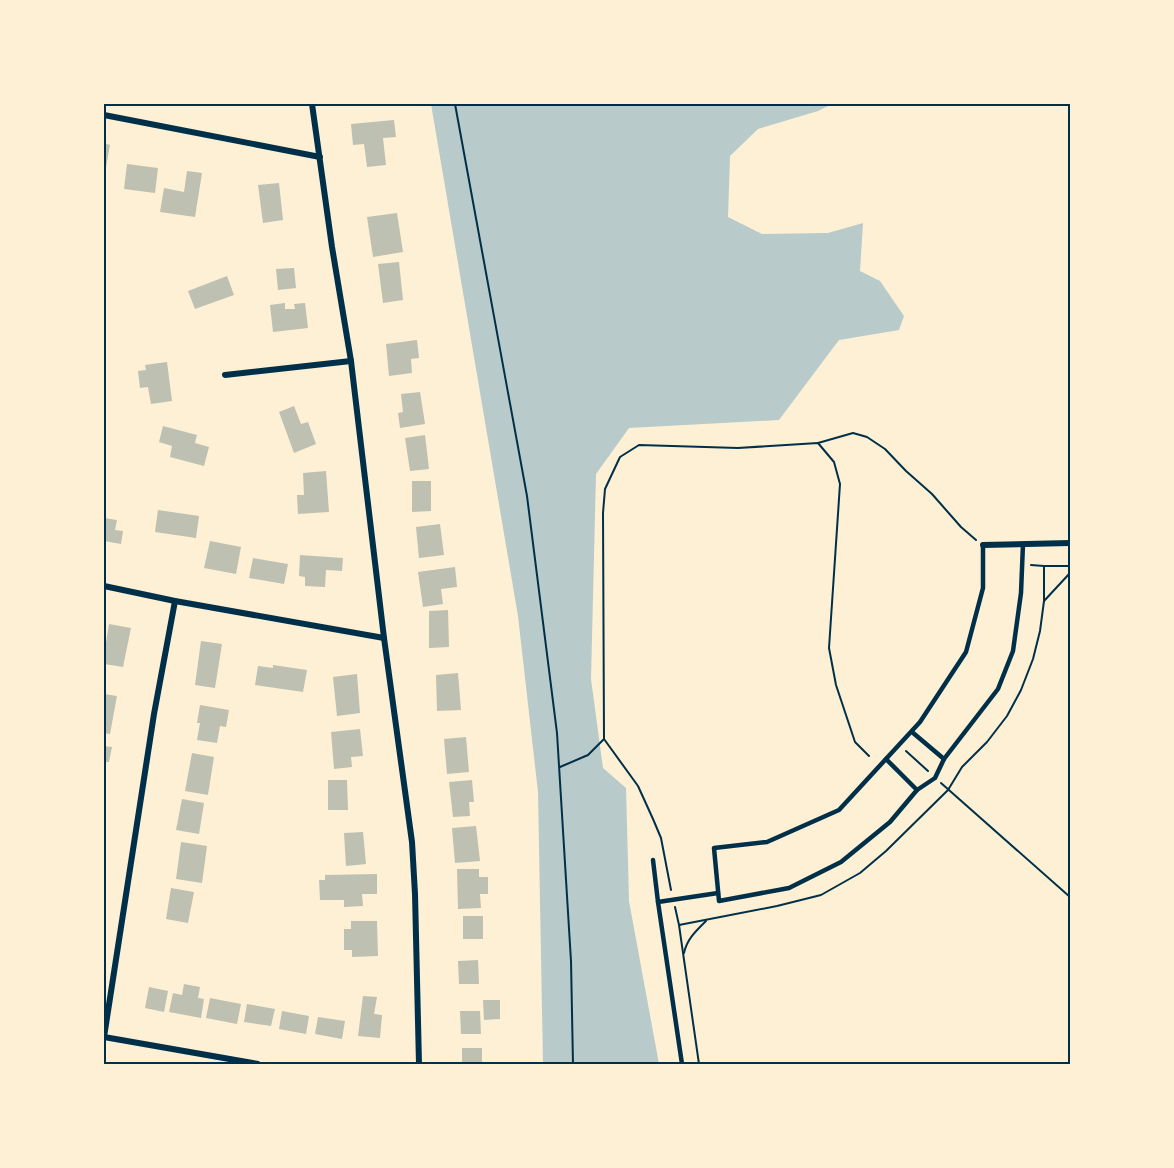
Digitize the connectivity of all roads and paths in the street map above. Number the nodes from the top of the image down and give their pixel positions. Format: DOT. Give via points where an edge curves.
graph roads {
  1 [pos="312,104"];
  2 [pos="455,104"];
  3 [pos="104,115"];
  4 [pos="320,157"];
  5 [pos="351,361"];
  6 [pos="225,375"];
  7 [pos="818,443"];
  8 [pos="1071,543"];
  9 [pos="1023,544"];
  10 [pos="983,545"];
  11 [pos="1022,564"];
  12 [pos="1044,566"];
  13 [pos="1071,573"];
  14 [pos="104,586"];
  15 [pos="176,601"];
  16 [pos="1044,601"];
  17 [pos="384,638"];
  18 [pos="912,732"];
  19 [pos="900,745"];
  20 [pos="869,756"];
  21 [pos="886,759"];
  22 [pos="944,759"];
  23 [pos="560,767"];
  24 [pos="935,778"];
  25 [pos="917,789"];
  26 [pos="653,860"];
  27 [pos="718,892"];
  28 [pos="1071,897"];
  29 [pos="658,902"];
  30 [pos="708,920"];
  31 [pos="683,956"];
  32 [pos="104,1037"];
  33 [pos="258,1065"];
  34 [pos="419,1065"];
  35 [pos="573,1065"];
  36 [pos="682,1065"];
  1 -- 4 [label="street"];
  2 -- 23 [label="path" via="527,496"];
  3 -- 4 [label="street"];
  4 -- 5 [label="street"];
  5 -- 6 [label="street"];
  5 -- 17 [label="street"];
  7 -- 10 [label="path" via="853,433 867,437 885,449"];
  7 -- 20 [label="path" via="834,462 840,484 829,648 836,685 855,742"];
  7 -- 23 [label="path" via="738,448 639,445 620,457 605,489 603,513 604,739 588,755"];
  8 -- 9 [label="street"];
  9 -- 10 [label="street"];
  9 -- 11 [label="lane"];
  10 -- 18 [label="lane" via="983,588 966,652"];
  11 -- 12 [label="path"];
  11 -- 22 [label="lane" via="1013,651 998,689"];
  13 -- 16 [label="path"];
  14 -- 15 [label="street"];
  15 -- 17 [label="street"];
  15 -- 32 [label="street" via="154,714"];
  17 -- 34 [label="street" via="412,842"];
  18 -- 19 [label="lane"];
  18 -- 22 [label="lane"];
  19 -- 21 [label="lane"];
  19 -- 24 [label="path"];
  21 -- 25 [label="lane"];
  21 -- 27 [label="lane" via="839,810 767,842 714,848"];
  22 -- 24 [label="lane"];
  23 -- 35 [label="path"];
  24 -- 25 [label="lane"];
  24 -- 28 [label="path"];
  25 -- 27 [label="lane" via="890,822 841,862 789,888 719,901"];
  26 -- 29 [label="lane"];
  27 -- 29 [label="lane"];
  29 -- 36 [label="lane"];
  30 -- 31 [label="path" via="694,933"];
  32 -- 33 [label="street"];
}
